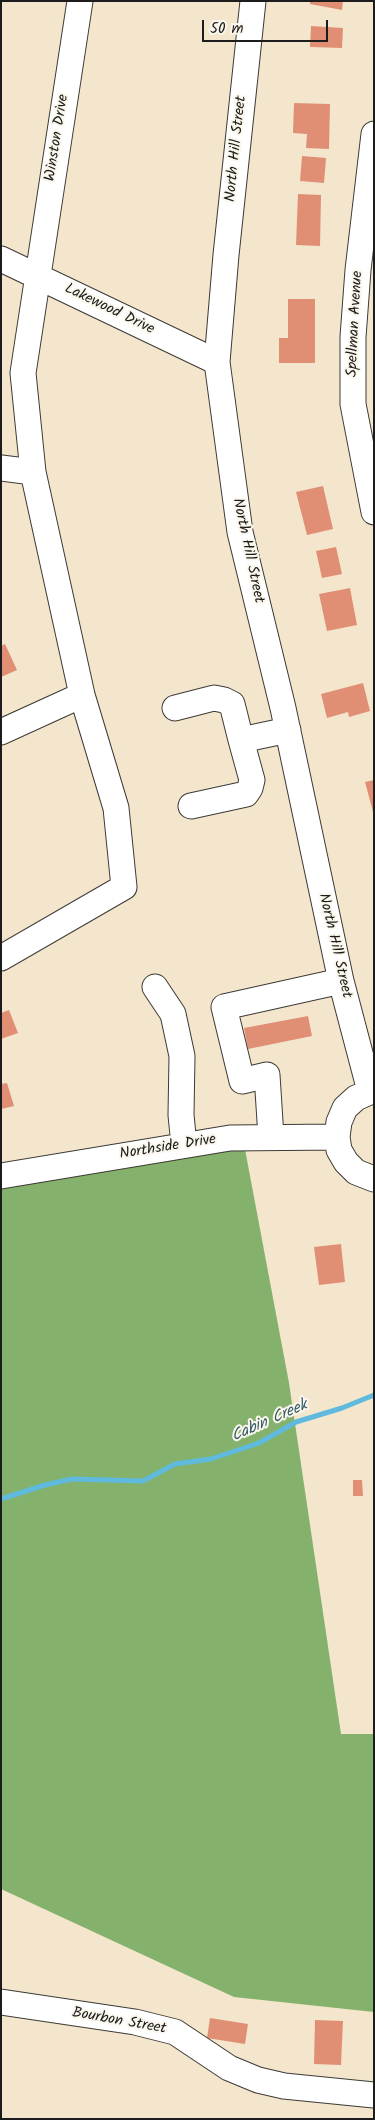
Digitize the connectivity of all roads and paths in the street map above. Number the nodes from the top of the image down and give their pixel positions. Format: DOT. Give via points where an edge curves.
graph roads {
  1 [pos="80,1"];
  2 [pos="254,1"];
  3 [pos="374,134"];
  4 [pos="1,259"];
  5 [pos="37,275"];
  6 [pos="217,362"];
  7 [pos="1,468"];
  8 [pos="33,472"];
  9 [pos="373,506"];
  10 [pos="82,695"];
  11 [pos="175,708"];
  12 [pos="288,730"];
  13 [pos="1,732"];
  14 [pos="241,740"];
  15 [pos="191,806"];
  16 [pos="1,958"];
  17 [pos="341,981"];
  18 [pos="155,987"];
  19 [pos="372,1091"];
  20 [pos="271,1137"];
  21 [pos="337,1137"];
  22 [pos="184,1145"];
  23 [pos="1,1176"];
  24 [pos="374,1179"];
  25 [pos="1,2002"];
  26 [pos="374,2094"];
  1 -- 5 [label="street, Winston Drive"];
  2 -- 6 [label="street, North Hill Street"];
  3 -- 9 [label="street, Spellman Avenue" via="353,337 353,404"];
  4 -- 5 [label="street, Lakewood Drive"];
  5 -- 6 [label="street, Lakewood Drive"];
  5 -- 8 [label="street, Winston Drive" via="23,373"];
  6 -- 12 [label="street, North Hill Street" via="240,532"];
  7 -- 8 [label="street"];
  8 -- 10 [label="street, Winston Drive"];
  10 -- 13 [label="street"];
  10 -- 16 [label="street, Winston Drive" via="116,808 124,887"];
  11 -- 14 [label="street" via="214,698 224,700 232,704"];
  12 -- 14 [label="street"];
  12 -- 17 [label="street, North Hill Street"];
  14 -- 15 [label="street" via="252,780 246,794"];
  17 -- 19 [label="street, North Hill Street"];
  17 -- 20 [label="street" via="224,1007 242,1081 267,1075"];
  18 -- 22 [label="street" via="173,1014 182,1056"];
  19 -- 21 [label="street" via="356,1098 345,1108"];
  20 -- 21 [label="street, Northside Drive"];
  20 -- 22 [label="street, Northside Drive" via="230,1138"];
  21 -- 24 [label="street" via="339,1150 346,1162 356,1172"];
  22 -- 23 [label="street, Northside Drive"];
  25 -- 26 [label="street, Bourbon Street" via="135,2022 175,2032 229,2068 258,2080"];
}
